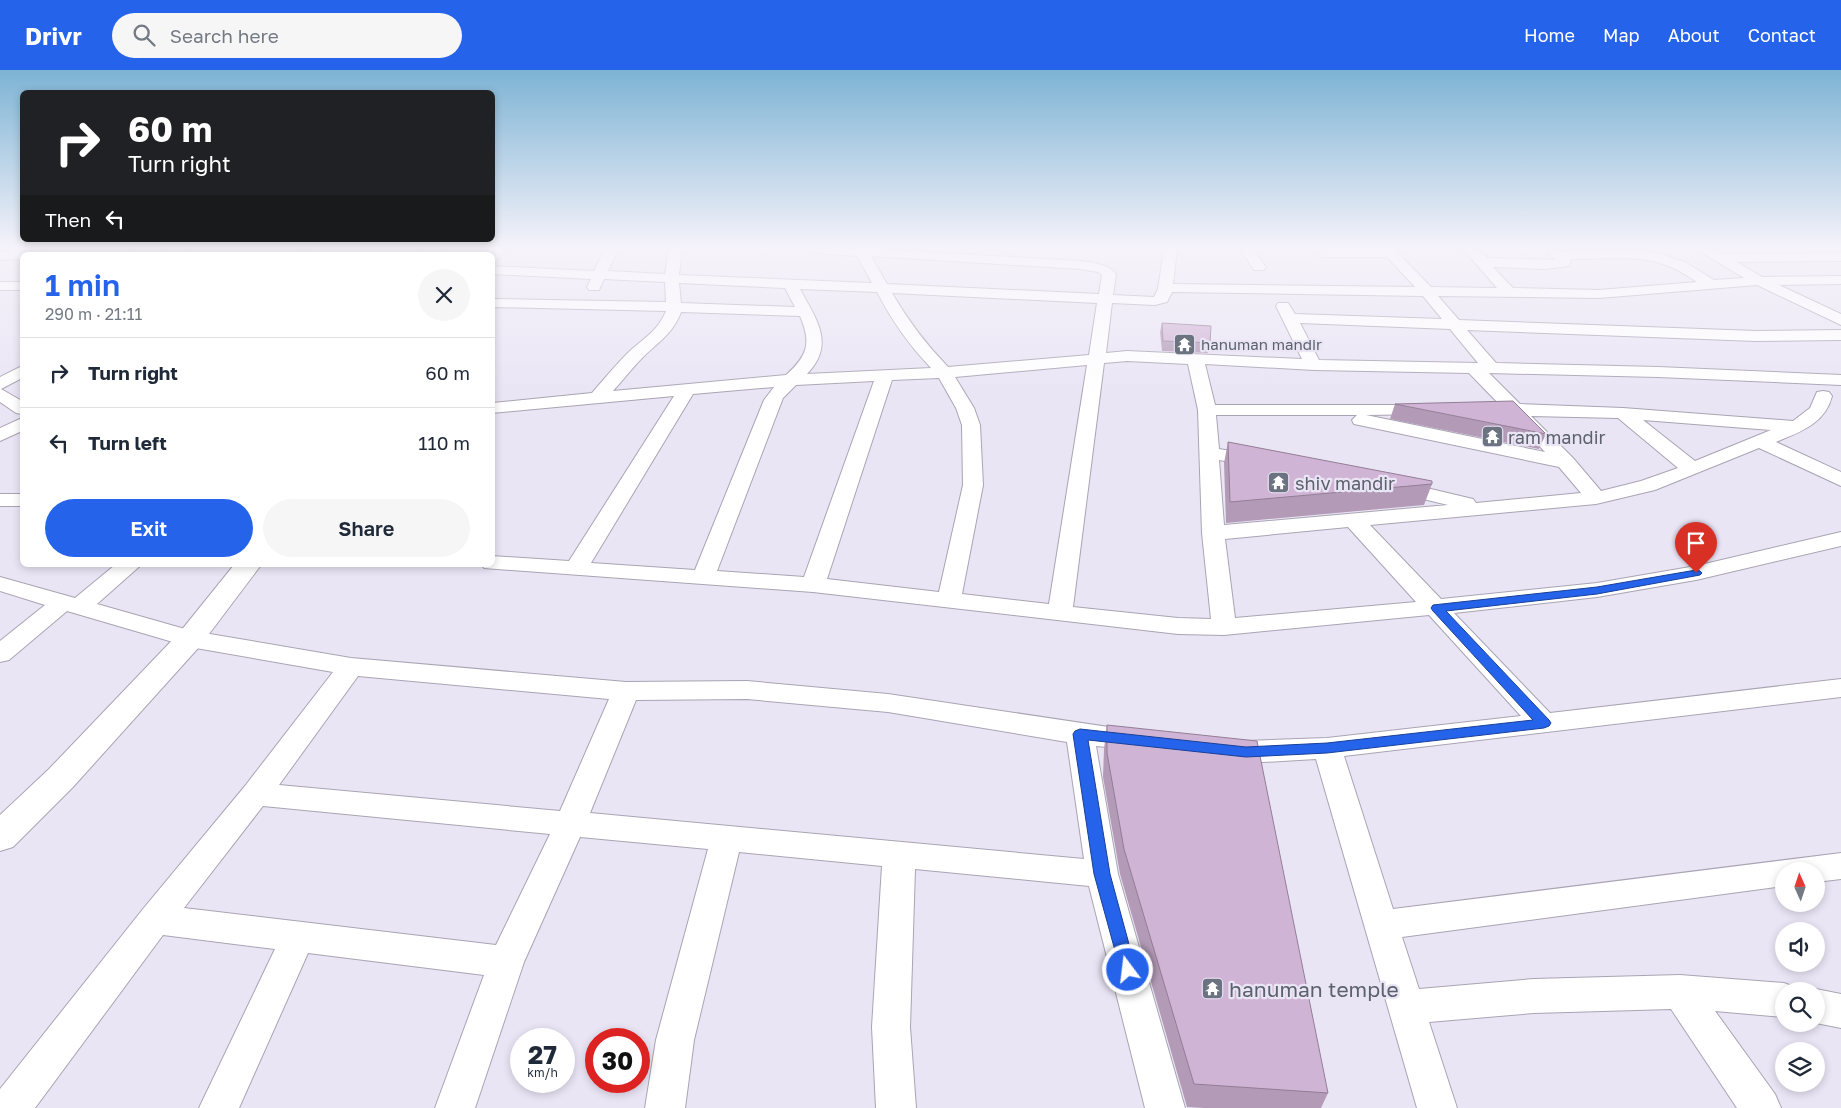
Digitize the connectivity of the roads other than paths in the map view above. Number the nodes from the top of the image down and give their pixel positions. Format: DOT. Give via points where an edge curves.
graph roads {
  1 [pos="589,297"];
  2 [pos="673,297"];
  3 [pos="797,297"];
  4 [pos="889,297"];
  5 [pos="1076,297"];
  6 [pos="1161,297"];
  7 [pos="1279,297"];
  8 [pos="1432,297"];
  9 [pos="1794,297"];
  10 [pos="1105,299"];
  11 [pos="495,303"];
  12 [pos="586,305"];
  13 [pos="674,307"];
  14 [pos="805,312"];
  15 [pos="1288,318"];
  16 [pos="1841,320"];
  17 [pos="1454,324"];
  18 [pos="1841,335"];
  19 [pos="1097,358"];
  20 [pos="1196,360"];
  21 [pos="1314,365"];
  22 [pos="1483,368"];
  23 [pos="20,373"];
  24 [pos="944,373"];
  25 [pos="885,375"];
  26 [pos="1785,377"];
  27 [pos="789,380"];
  28 [pos="1841,380"];
  29 [pos="687,389"];
  30 [pos="2,394"];
  31 [pos="599,396"];
  32 [pos="1832,399"];
  33 [pos="20,408"];
  34 [pos="495,408"];
  35 [pos="1512,408"];
  36 [pos="1472,409"];
  37 [pos="1207,410"];
  38 [pos="1442,410"];
  39 [pos="1323,411"];
  40 [pos="1623,413"];
  41 [pos="20,425"];
  42 [pos="1798,426"];
  43 [pos="0,435"];
  44 [pos="1759,441"];
  45 [pos="1210,453"];
  46 [pos="1566,462"];
  47 [pos="1277,465"];
  48 [pos="1691,468"];
  49 [pos="1841,480"];
  50 [pos="1379,483"];
  51 [pos="1596,498"];
  52 [pos="0,500"];
  53 [pos="20,500"];
  54 [pos="1485,507"];
  55 [pos="1352,519"];
  56 [pos="1213,533"];
  57 [pos="1841,539"];
  58 [pos="495,563"];
  59 [pos="126,567"];
  60 [pos="246,567"];
  61 [pos="576,569"];
  62 [pos="703,578"];
  63 [pos="0,584"];
  64 [pos="813,585"];
  65 [pos="949,599"];
  66 [pos="70,605"];
  67 [pos="1437,608"];
  68 [pos="1060,612"];
  69 [pos="1224,627"];
  70 [pos="190,640"];
  71 [pos="0,654"];
  72 [pos="351,667"];
  73 [pos="626,691"];
  74 [pos="1835,694"];
  75 [pos="1544,723"];
  76 [pos="1080,734"];
  77 [pos="1158,742"];
  78 [pos="1207,748"];
  79 [pos="1327,748"];
  80 [pos="256,794"];
  81 [pos="572,822"];
  82 [pos="0,837"];
  83 [pos="726,840"];
  84 [pos="899,856"];
  85 [pos="1841,866"];
  86 [pos="1825,868"];
  87 [pos="1102,874"];
  88 [pos="1775,874"];
  89 [pos="155,919"];
  90 [pos="1382,925"];
  91 [pos="298,936"];
  92 [pos="506,962"];
  93 [pos="1680,992"];
  94 [pos="1775,999"];
  95 [pos="1407,1007"];
  96 [pos="1825,1008"];
  97 [pos="1841,1011"];
  98 [pos="10,1108"];
  99 [pos="219,1108"];
  100 [pos="456,1108"];
  101 [pos="665,1108"];
  102 [pos="896,1108"];
  103 [pos="1165,1108"];
  104 [pos="1437,1108"];
  105 [pos="1761,1108"];
  1 -- 12 [label="street"];
  2 -- 13 [label="street"];
  3 -- 14 [label="street"];
  4 -- 24 [label="street" via="907,331"];
  5 -- 10 [label="street"];
  6 -- 10 [label="street" via="1160,301"];
  7 -- 15 [label="street"];
  8 -- 17 [label="street"];
  9 -- 16 [label="street"];
  10 -- 19 [label="street"];
  11 -- 12 [label="street"];
  12 -- 13 [label="street"];
  13 -- 14 [label="street"];
  13 -- 31 [label="street" via="666,328 627,364"];
  14 -- 27 [label="street" via="816,349 809,362"];
  15 -- 17 [label="street"];
  15 -- 21 [label="street"];
  17 -- 18 [label="street" via="1748,336"];
  17 -- 22 [label="street"];
  19 -- 20 [label="street" via="1127,356"];
  19 -- 24 [label="street"];
  19 -- 68 [label="street"];
  20 -- 21 [label="street"];
  20 -- 37 [label="street"];
  21 -- 22 [label="street"];
  22 -- 26 [label="street"];
  22 -- 35 [label="street"];
  23 -- 30 [label="street"];
  24 -- 25 [label="street"];
  24 -- 65 [label="street" via="972,425 973,449 973,484"];
  25 -- 27 [label="street"];
  25 -- 64 [label="street"];
  26 -- 28 [label="street"];
  26 -- 32 [label="street"];
  27 -- 29 [label="street"];
  27 -- 62 [label="street" via="773,400"];
  29 -- 31 [label="street"];
  29 -- 61 [label="street"];
  30 -- 33 [label="street"];
  31 -- 34 [label="street"];
  32 -- 42 [label="street"];
  35 -- 36 [label="street"];
  35 -- 40 [label="street"];
  35 -- 46 [label="street"];
  37 -- 39 [label="street"];
  37 -- 45 [label="street"];
  38 -- 39 [label="street"];
  39 -- 46 [label="street"];
  40 -- 42 [label="street"];
  40 -- 48 [label="street"];
  41 -- 43 [label="street"];
  42 -- 44 [label="street"];
  44 -- 48 [label="street"];
  44 -- 49 [label="street"];
  45 -- 47 [label="street"];
  45 -- 56 [label="street"];
  46 -- 51 [label="street"];
  48 -- 51 [label="street" via="1662,481"];
  50 -- 54 [label="street"];
  51 -- 54 [label="street"];
  52 -- 53 [label="street"];
  54 -- 55 [label="street"];
  55 -- 56 [label="street"];
  55 -- 67 [label="street"];
  56 -- 69 [label="street"];
  57 -- 67 [label="street" via="1678,576 1597,590"];
  58 -- 61 [label="street"];
  59 -- 66 [label="street"];
  60 -- 70 [label="street"];
  61 -- 62 [label="street"];
  62 -- 64 [label="street"];
  63 -- 66 [label="street"];
  64 -- 65 [label="street"];
  65 -- 68 [label="street"];
  66 -- 70 [label="street"];
  66 -- 71 [label="street"];
  67 -- 69 [label="street"];
  67 -- 75 [label="street"];
  68 -- 69 [label="street" via="1178,626"];
  70 -- 72 [label="street"];
  70 -- 82 [label="street" via="61,778"];
  72 -- 73 [label="street"];
  72 -- 80 [label="street"];
  73 -- 76 [label="street" via="747,690 888,703"];
  73 -- 81 [label="street"];
  74 -- 75 [label="street"];
  75 -- 79 [label="street"];
  76 -- 77 [label="street"];
  76 -- 87 [label="street"];
  78 -- 79 [label="street" via="1246,752"];
  79 -- 90 [label="street"];
  80 -- 81 [label="street"];
  80 -- 89 [label="street"];
  81 -- 83 [label="street"];
  81 -- 92 [label="street"];
  83 -- 84 [label="street"];
  83 -- 101 [label="street" via="675,1040"];
  84 -- 87 [label="street"];
  84 -- 102 [label="street" via="891,1027"];
  85 -- 86 [label="street"];
  87 -- 103 [label="street"];
  88 -- 90 [label="street"];
  89 -- 91 [label="street"];
  89 -- 98 [label="street"];
  90 -- 95 [label="street"];
  91 -- 92 [label="street"];
  91 -- 99 [label="street"];
  92 -- 100 [label="street"];
  93 -- 94 [label="street"];
  93 -- 95 [label="street" via="1534,996"];
  93 -- 105 [label="street"];
  95 -- 104 [label="street"];
  96 -- 97 [label="street"];
}
